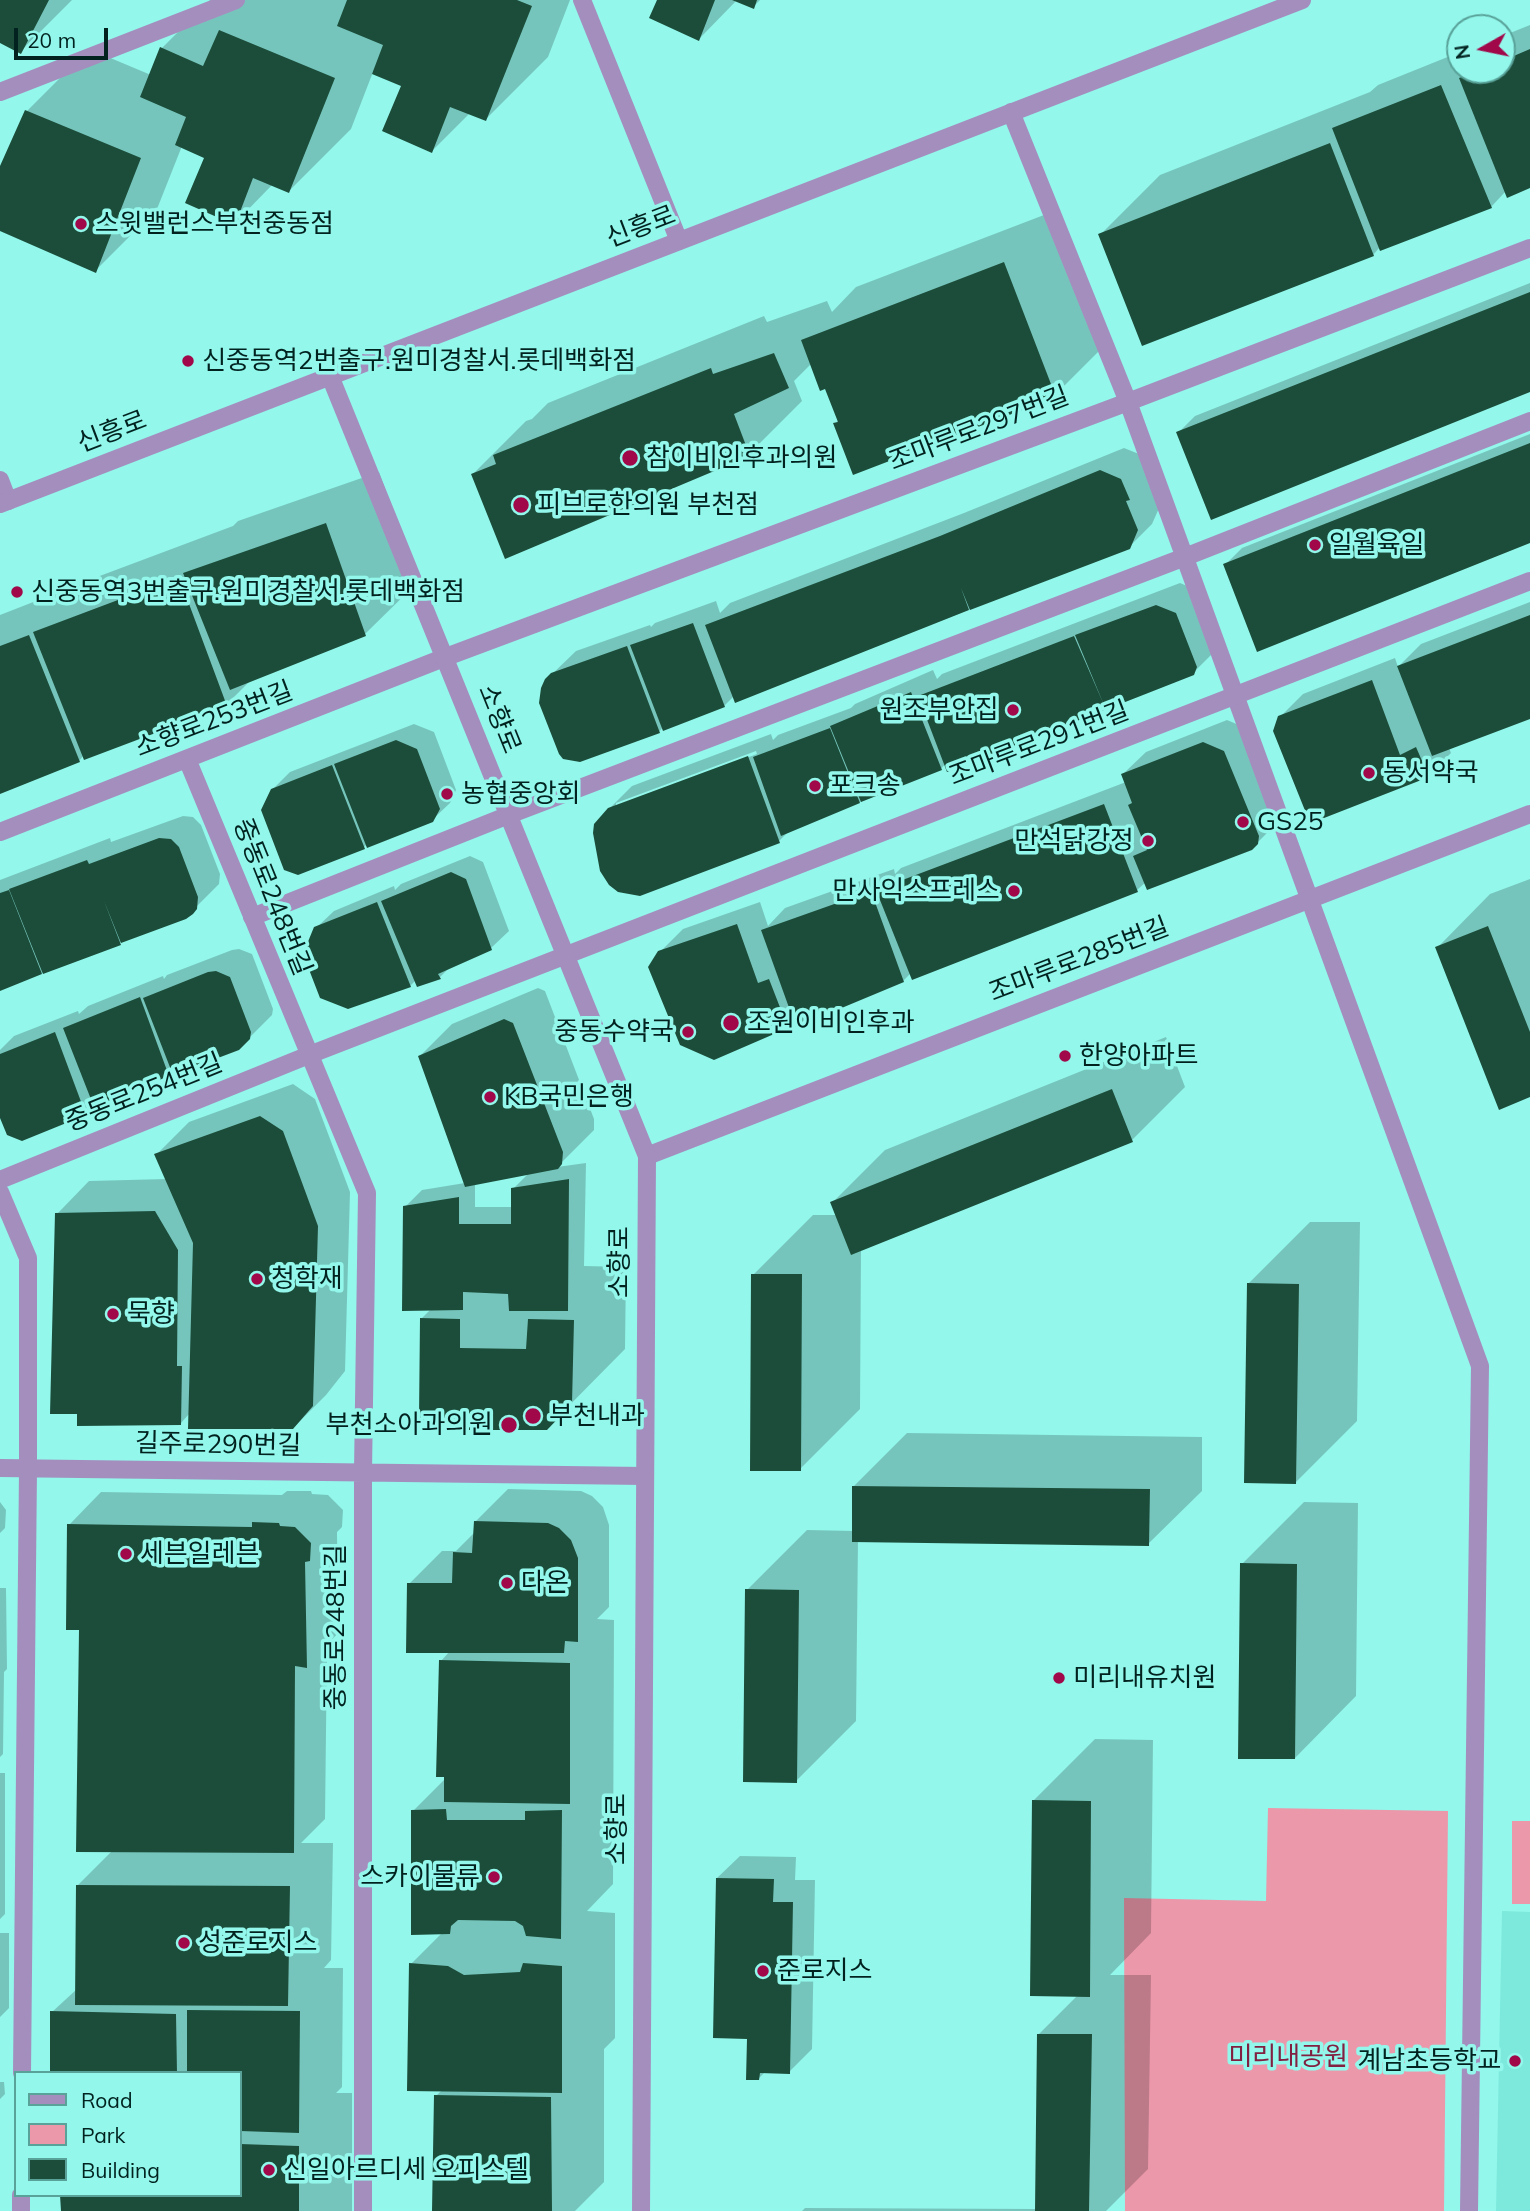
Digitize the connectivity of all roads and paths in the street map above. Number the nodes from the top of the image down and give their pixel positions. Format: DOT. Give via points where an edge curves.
graph roads {
  1 [pos="236,0"];
  2 [pos="582,0"];
  3 [pos="1302,0"];
  4 [pos="0,92"];
  5 [pos="1011,112"];
  6 [pos="679,241"];
  7 [pos="1530,248"];
  8 [pos="330,376"];
  9 [pos="1128,402"];
  10 [pos="1530,421"];
  11 [pos="0,480"];
  12 [pos="4,502"];
  13 [pos="1185,557"];
  14 [pos="1530,581"];
  15 [pos="446,657"];
  16 [pos="1236,696"];
  17 [pos="187,759"];
  18 [pos="1530,814"];
  19 [pos="509,815"];
  20 [pos="0,832"];
  21 [pos="1309,899"];
  22 [pos="253,917"];
  23 [pos="566,956"];
  24 [pos="309,1055"];
  25 [pos="647,1156"];
  26 [pos="0,1180"];
  27 [pos="0,1192"];
  28 [pos="0,1468"];
  29 [pos="28,1469"];
  30 [pos="363,1472"];
  31 [pos="645,1476"];
  32 [pos="22,2071"];
  33 [pos="363,2211"];
  34 [pos="641,2211"];
  35 [pos="1469,2211"];
  1 -- 4 [label="street"];
  2 -- 6 [label="street"];
  3 -- 5 [label="street, 신흥로"];
  5 -- 6 [label="street, 신흥로"];
  5 -- 9 [label="street"];
  6 -- 8 [label="street, 신흥로"];
  7 -- 9 [label="street, 조마루로297번길"];
  8 -- 12 [label="street, 신흥로"];
  8 -- 15 [label="street, 소향로"];
  9 -- 13 [label="street"];
  9 -- 15 [label="street, 조마루로297번길"];
  10 -- 13 [label="street"];
  11 -- 12 [label="street"];
  13 -- 16 [label="street"];
  13 -- 19 [label="street"];
  14 -- 16 [label="street, 조마루로291번길"];
  15 -- 17 [label="street, 소향로253번길"];
  15 -- 19 [label="street, 소향로"];
  16 -- 21 [label="street"];
  16 -- 23 [label="street, 조마루로291번길"];
  17 -- 20 [label="street, 소향로253번길"];
  17 -- 22 [label="street, 중동로248번길"];
  18 -- 21 [label="street, 조마루로285번길"];
  19 -- 22 [label="street"];
  19 -- 23 [label="street, 소향로"];
  21 -- 25 [label="street, 조마루로285번길"];
  21 -- 35 [label="street" via="1480,1366"];
  22 -- 24 [label="street, 중동로248번길"];
  23 -- 24 [label="street"];
  23 -- 25 [label="street, 소향로"];
  24 -- 26 [label="street, 중동로254번길"];
  24 -- 30 [label="street, 중동로248번길" via="367,1193"];
  25 -- 31 [label="street, 소향로"];
  27 -- 29 [label="street" via="28,1258"];
  28 -- 29 [label="street, 길주로290번길"];
  29 -- 30 [label="street, 길주로290번길"];
  29 -- 32 [label="street"];
  30 -- 31 [label="street, 길주로290번길"];
  30 -- 33 [label="street, 중동로248번길"];
  31 -- 34 [label="street, 소향로"];
}
